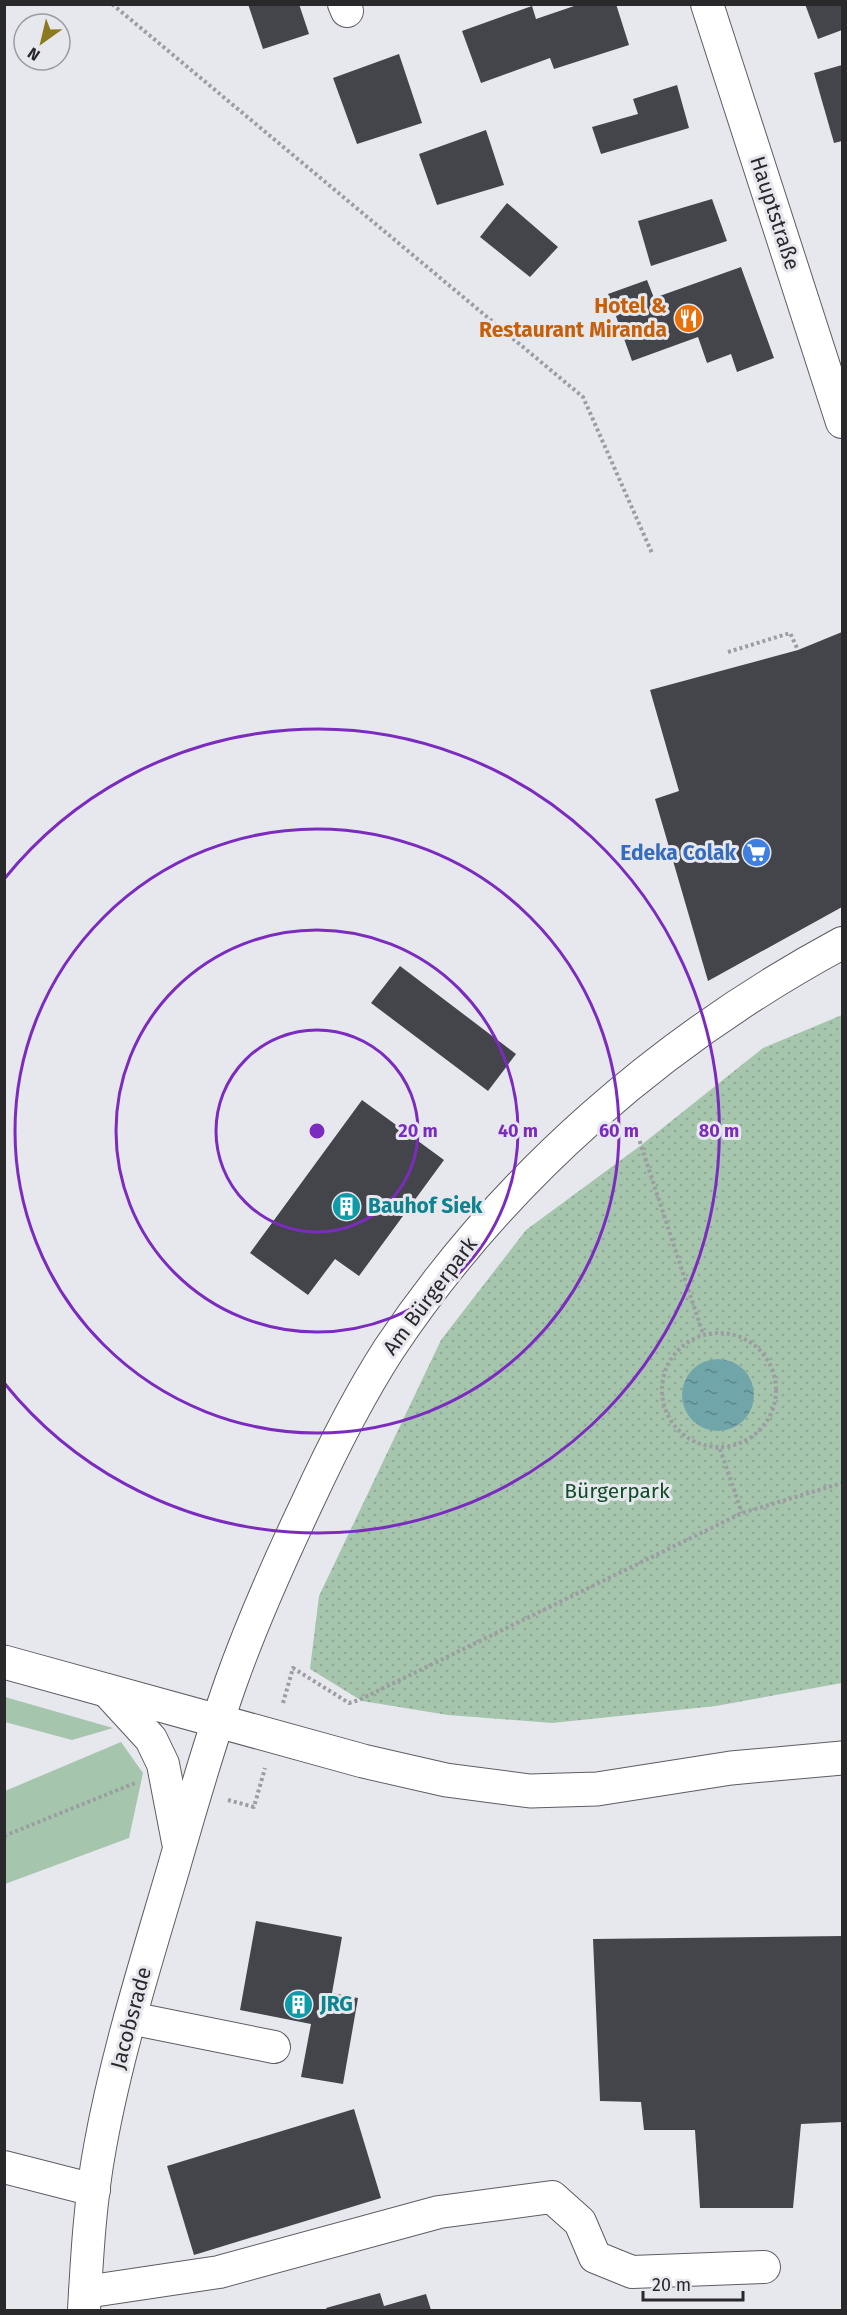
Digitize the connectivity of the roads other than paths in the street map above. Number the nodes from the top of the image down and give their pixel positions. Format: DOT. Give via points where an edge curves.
graph roads {
  1 [pos="708,4"];
  2 [pos="843,422"];
  3 [pos="843,943"];
  4 [pos="4,1662"];
  5 [pos="106,1690"];
  6 [pos="218,1721"];
  7 [pos="843,1758"];
  8 [pos="182,1787"];
  9 [pos="130,2018"];
  10 [pos="274,2047"];
  11 [pos="4,2167"];
  12 [pos="94,2190"];
  13 [pos="764,2267"];
  14 [pos="85,2301"];
  1 -- 2 [label="street, Hauptstraße"];
  3 -- 6 [label="street, Am Bürgerpark" via="810,960 681,1045 623,1090 540,1164 446,1272 387,1352 341,1433 276,1569"];
  4 -- 5 [label="main road"];
  5 -- 6 [label="main road"];
  5 -- 8 [label="street" via="151,1739 163,1764"];
  6 -- 7 [label="main road" via="426,1775 530,1791 597,1789 731,1768"];
  6 -- 8 [label="street, Jacobsrade"];
  8 -- 9 [label="street, Jacobsrade" via="179,1848"];
  9 -- 10 [label="street"];
  9 -- 12 [label="street, Jacobsrade" via="117,2065"];
  11 -- 12 [label="street"];
  12 -- 14 [label="street, Jacobsrade"];
  13 -- 14 [label="street" via="633,2272 595,2257 580,2222 552,2197 439,2212 219,2272"];
}
